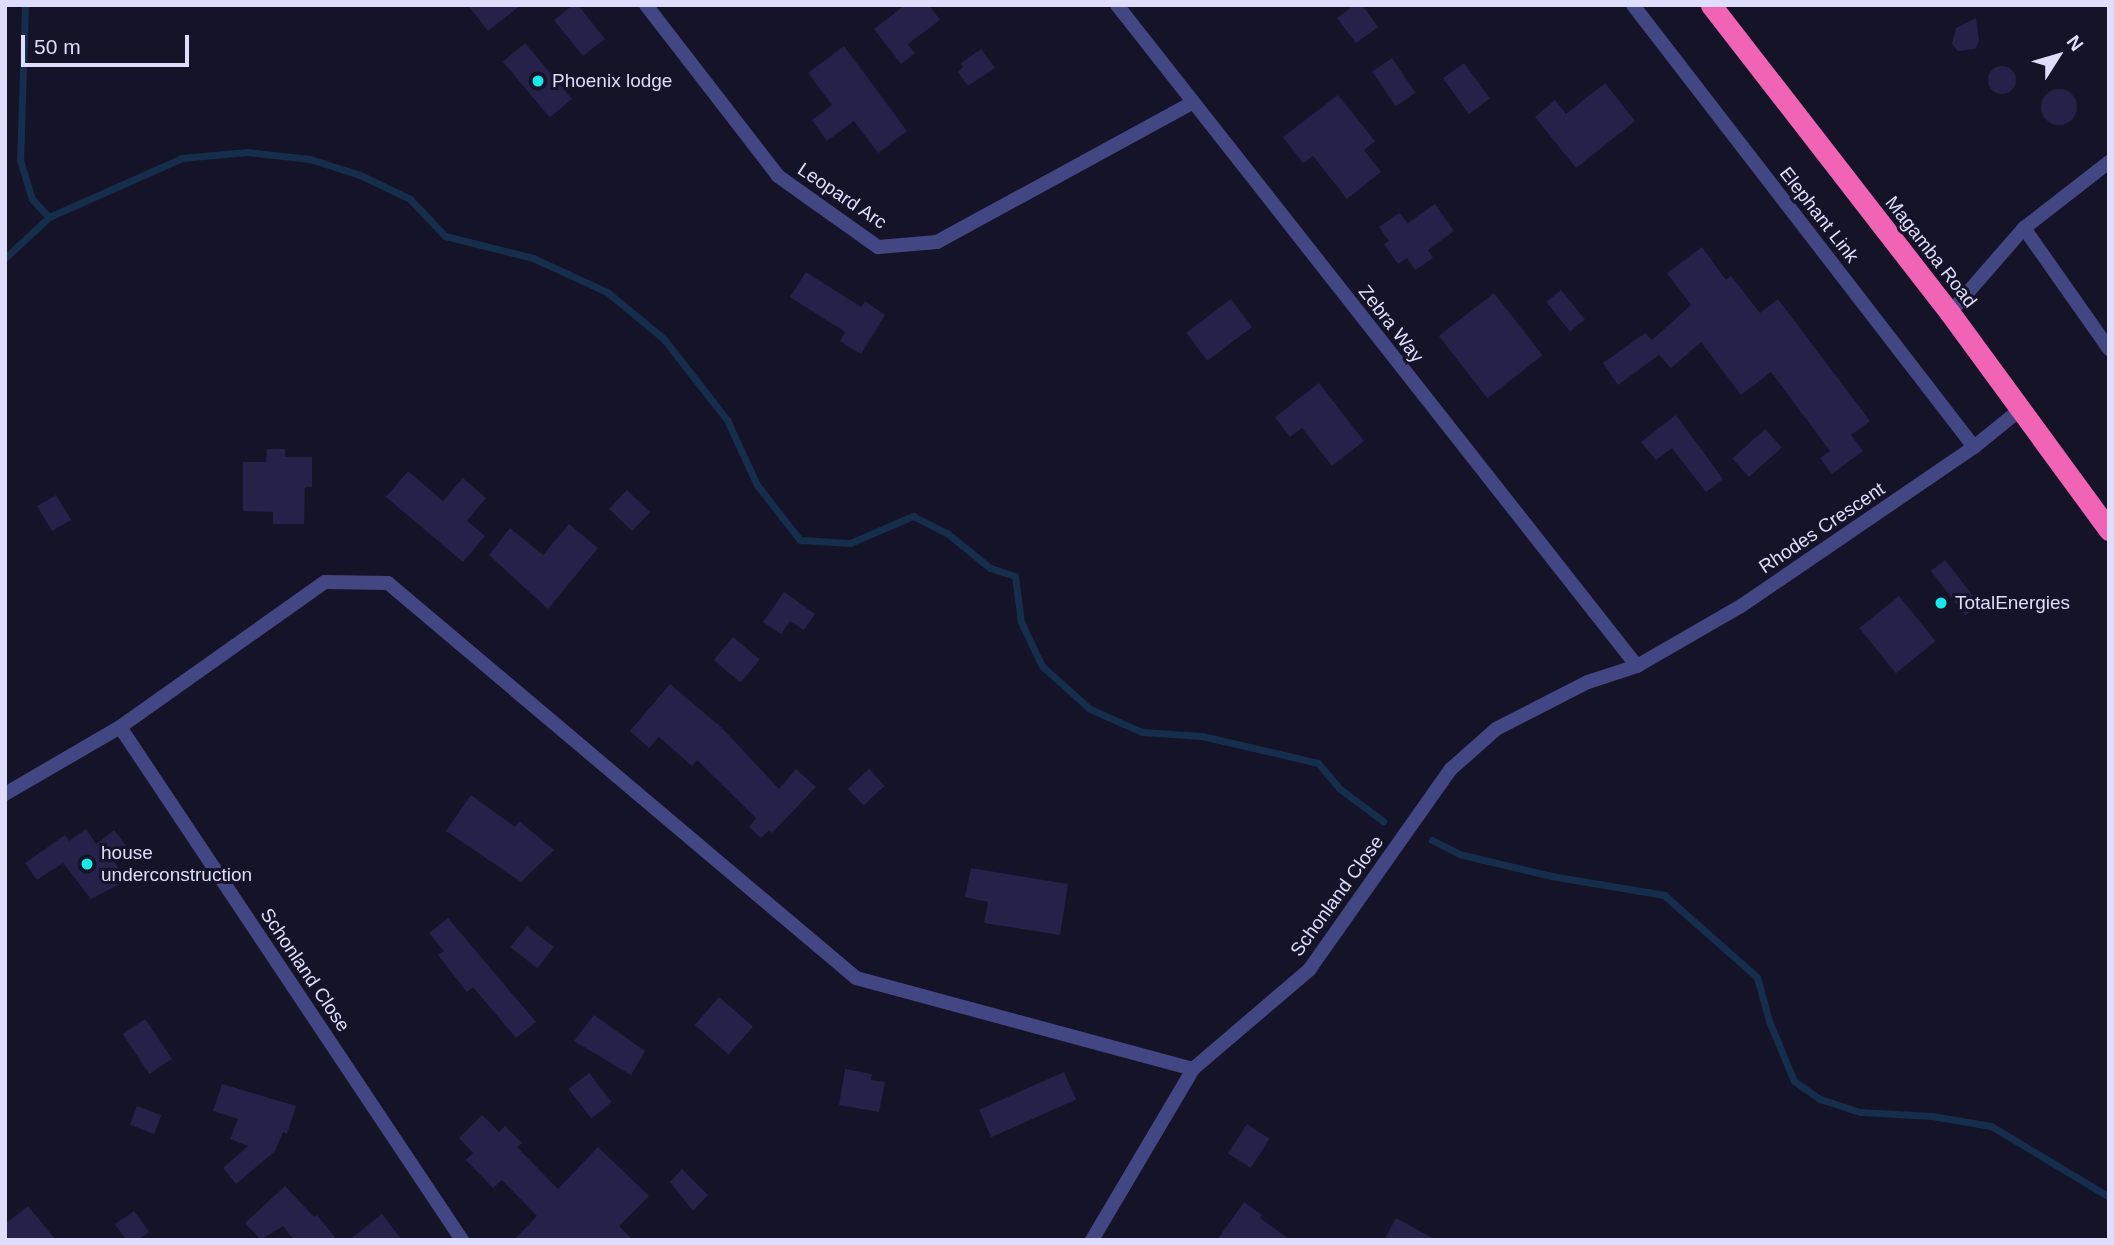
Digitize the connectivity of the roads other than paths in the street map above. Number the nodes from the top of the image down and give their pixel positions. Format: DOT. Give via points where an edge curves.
graph roads {
  1 [pos="646,5"];
  2 [pos="1117,5"];
  3 [pos="1633,5"];
  4 [pos="1711,5"];
  5 [pos="1192,103"];
  6 [pos="2109,162"];
  7 [pos="2024,228"];
  8 [pos="1950,313"];
  9 [pos="2109,349"];
  10 [pos="2021,409"];
  11 [pos="1974,447"];
  12 [pos="2109,530"];
  13 [pos="1637,666"];
  14 [pos="120,727"];
  15 [pos="5,794"];
  16 [pos="1193,1069"];
  17 [pos="462,1240"];
  18 [pos="1092,1240"];
  1 -- 5 [label="street, Leopard Arc" via="778,176 878,247 937,242"];
  2 -- 5 [label="street, Zebra Way"];
  3 -- 11 [label="street, Elephant Link"];
  4 -- 8 [label="highway, Magamba Road"];
  5 -- 13 [label="street, Zebra Way"];
  6 -- 7 [label="street"];
  7 -- 8 [label="street"];
  7 -- 9 [label="street"];
  8 -- 10 [label="highway, Magamba Road"];
  10 -- 11 [label="street, Rhodes Crescent"];
  10 -- 12 [label="highway, Magamba Road"];
  11 -- 13 [label="street, Rhodes Crescent" via="1741,606"];
  13 -- 16 [label="street, Schonland Close" via="1588,682 1496,729 1451,769 1309,970"];
  14 -- 15 [label="street"];
  14 -- 16 [label="street" via="325,582 388,583 856,978"];
  14 -- 17 [label="street, Schonland Close"];
  16 -- 18 [label="street, Schonland Close"];
}
